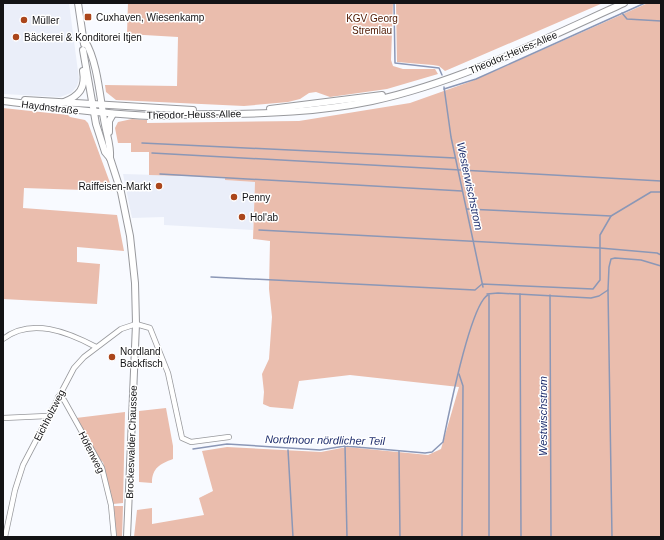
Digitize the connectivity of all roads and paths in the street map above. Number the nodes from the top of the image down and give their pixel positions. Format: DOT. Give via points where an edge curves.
graph roads {
  1 [pos="78,3"];
  2 [pos="624,3"];
  3 [pos="85,41"];
  4 [pos="83,50"];
  5 [pos="3,101"];
  6 [pos="63,102"];
  7 [pos="97,104"];
  8 [pos="314,107"];
  9 [pos="98,113"];
  10 [pos="113,114"];
  11 [pos="111,151"];
  12 [pos="110,158"];
  13 [pos="136,324"];
  14 [pos="3,339"];
  15 [pos="96,347"];
  16 [pos="58,398"];
  17 [pos="47,416"];
  18 [pos="3,418"];
  19 [pos="228,437"];
  20 [pos="5,537"];
  21 [pos="114,537"];
  22 [pos="127,537"];
  1 -- 3 [label="street, Brockeswalder Chaussee"];
  2 -- 8 [label="street, Theodor-Heuss-Allee" via="480,67 398,93"];
  3 -- 4 [label="street, Brockeswalder Chaussee"];
  3 -- 7 [label="street, Brockeswalder Chaussee" via="98,80"];
  4 -- 6 [label="street" via="83,88 75,97"];
  4 -- 7 [label="street, Brockeswalder Chaussee"];
  5 -- 6 [label="street, Haydnstraße"];
  5 -- 9 [label="street, Haydnstraße"];
  6 -- 7 [label="street, Haydnstraße"];
  7 -- 8 [label="street, Theodor-Heuss-Allee" via="153,109 242,111"];
  7 -- 9 [label="street, Brockeswalder Chaussee"];
  8 -- 10 [label="street, Theodor-Heuss-Allee" via="248,114"];
  9 -- 10 [label="street, Theodor-Heuss-Allee"];
  9 -- 11 [label="street, Brockeswalder Chaussee"];
  9 -- 12 [label="street, Brockeswalder Chaussee" via="100,138"];
  10 -- 11 [label="street" via="108,125"];
  11 -- 12 [label="street, Brockeswalder Chaussee"];
  12 -- 13 [label="street, Brockeswalder Chaussee" via="121,192 130,236"];
  13 -- 15 [label="street, Eichholzweg" via="121,329"];
  13 -- 19 [label="street" via="146,326 151,332 168,373 182,438 190,442"];
  13 -- 22 [label="street, Brockeswalder Chaussee"];
  14 -- 15 [label="street" via="17,330 41,328 61,331"];
  15 -- 16 [label="street, Eichholzweg" via="74,368"];
  16 -- 17 [label="street, Eichholzweg"];
  16 -- 21 [label="street, Höfenweg" via="64,400 102,468 112,505"];
  17 -- 18 [label="street"];
  17 -- 20 [label="street, Eichholzweg" via="19,477"];
}
